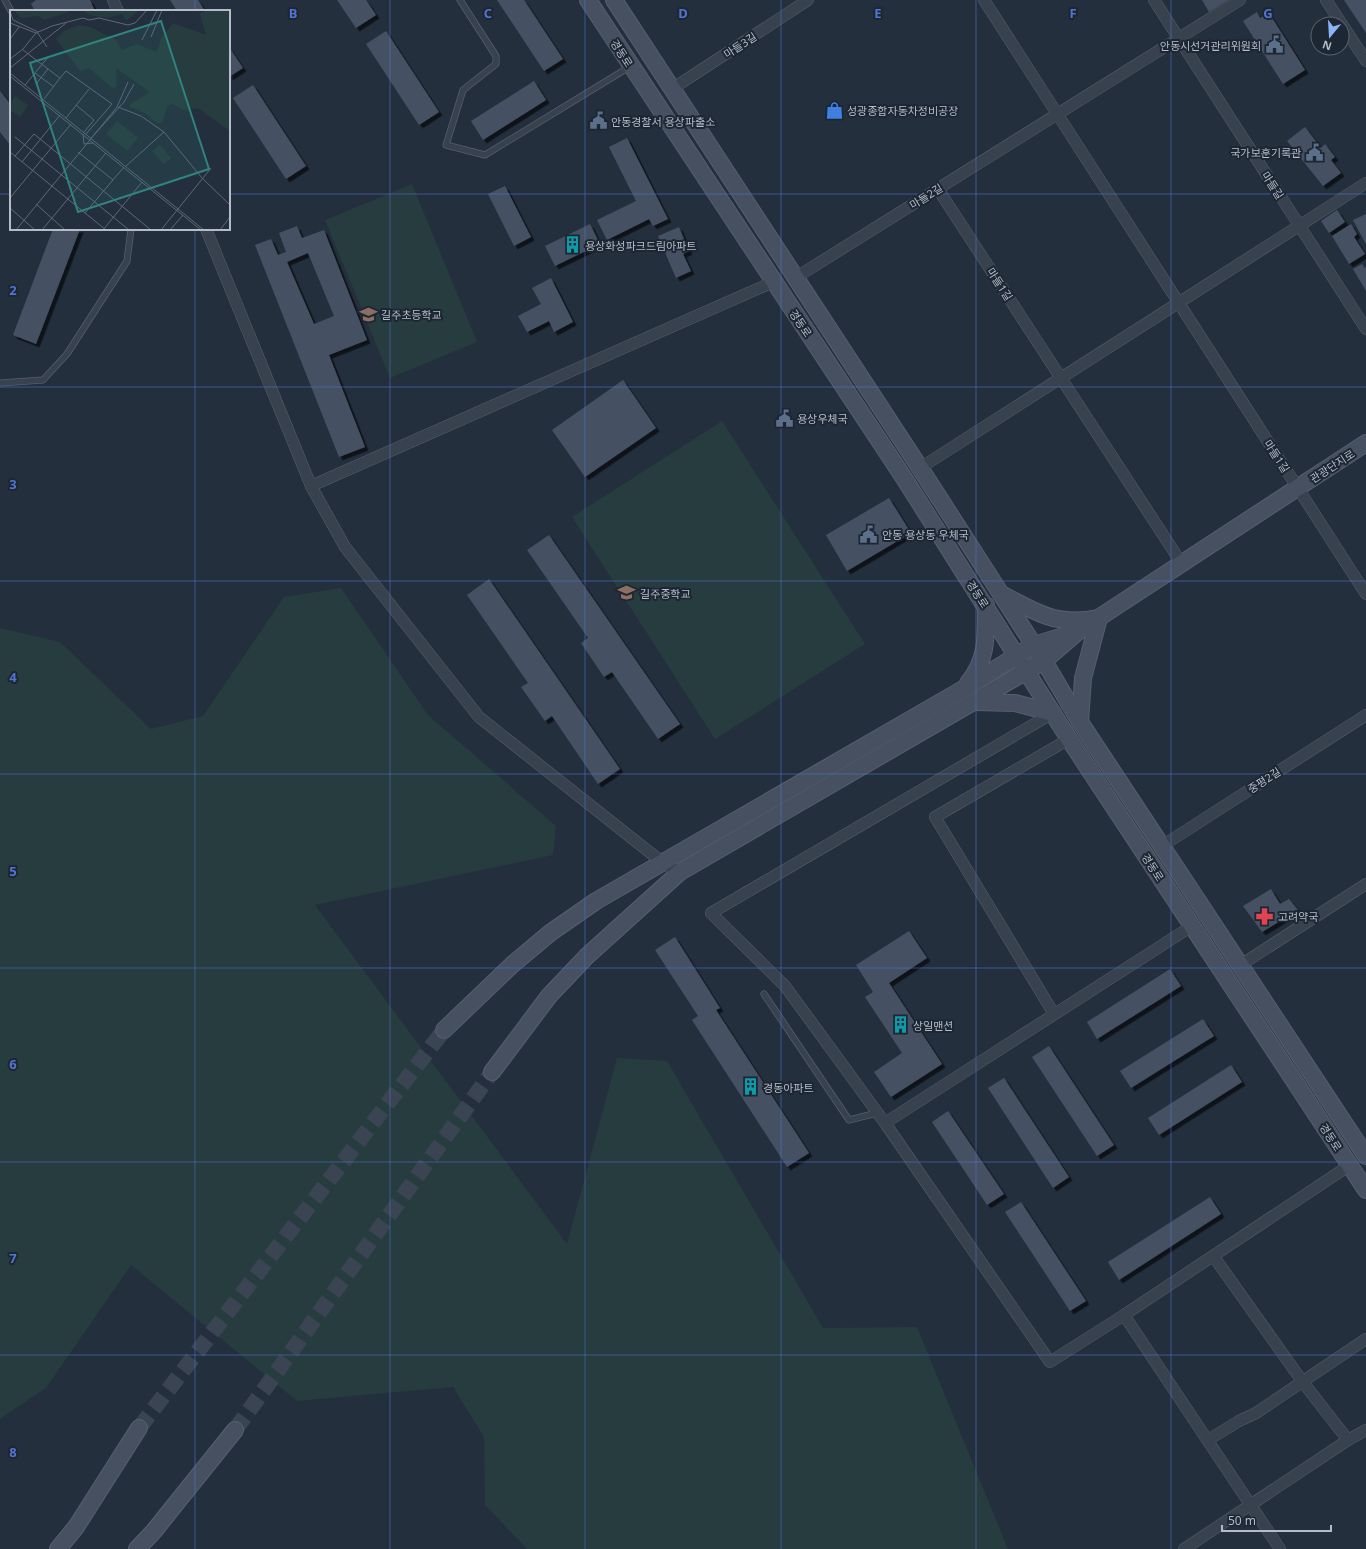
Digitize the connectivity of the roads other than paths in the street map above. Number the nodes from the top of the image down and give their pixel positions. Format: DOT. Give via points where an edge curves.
graph roads {
  1 [pos="5,0"];
  2 [pos="113,0"];
  3 [pos="460,0"];
  4 [pos="588,0"];
  5 [pos="614,0"];
  6 [pos="808,0"];
  7 [pos="984,0"];
  8 [pos="1154,0"];
  9 [pos="1240,0"];
  10 [pos="1326,0"];
  11 [pos="10,10"];
  12 [pos="118,10"];
  13 [pos="1178,38"];
  14 [pos="1366,61"];
  15 [pos="631,66"];
  16 [pos="672,89"];
  17 [pos="1057,114"];
  18 [pos="1366,183"];
  19 [pos="938,189"];
  20 [pos="1300,226"];
  21 [pos="131,230"];
  22 [pos="206,230"];
  23 [pos="795,278"];
  24 [pos="773,282"];
  25 [pos="1179,303"];
  26 [pos="1366,329"];
  27 [pos="1061,378"];
  28 [pos="0,383"];
  29 [pos="1366,443"];
  30 [pos="920,468"];
  31 [pos="311,486"];
  32 [pos="1298,488"];
  33 [pos="1182,564"];
  34 [pos="1001,594"];
  35 [pos="1366,594"];
  36 [pos="986,605"];
  37 [pos="1099,618"];
  38 [pos="1080,630"];
  39 [pos="1034,645"];
  40 [pos="1017,655"];
  41 [pos="1044,661"];
  42 [pos="1027,671"];
  43 [pos="964,688"];
  44 [pos="975,702"];
  45 [pos="1053,713"];
  46 [pos="1366,715"];
  47 [pos="1080,722"];
  48 [pos="1070,739"];
  49 [pos="1162,846"];
  50 [pos="662,862"];
  51 [pos="680,872"];
  52 [pos="1366,884"];
  53 [pos="1192,926"];
  54 [pos="1239,966"];
  55 [pos="764,994"];
  56 [pos="1054,1014"];
  57 [pos="444,1030"];
  58 [pos="492,1072"];
  59 [pos="877,1113"];
  60 [pos="885,1123"];
  61 [pos="1366,1156"];
  62 [pos="1350,1165"];
  63 [pos="1366,1190"];
  64 [pos="1214,1257"];
  65 [pos="1124,1315"];
  66 [pos="1366,1339"];
  67 [pos="1302,1381"];
  68 [pos="139,1428"];
  69 [pos="235,1430"];
  70 [pos="1366,1430"];
  71 [pos="1208,1440"];
  72 [pos="1348,1440"];
  73 [pos="1250,1504"];
  74 [pos="58,1549"];
  75 [pos="137,1549"];
  76 [pos="1184,1549"];
  77 [pos="1280,1549"];
  1 -- 11 [label="lane"];
  2 -- 12 [label="street"];
  3 -- 15 [label="lane" via="496,56 496,64 463,90 446,145 486,155"];
  4 -- 15 [label="street, 경동로"];
  5 -- 16 [label="street, 경동로"];
  6 -- 16 [label="street, 마들3길"];
  7 -- 17 [label="street"];
  8 -- 13 [label="street, 마들길"];
  9 -- 13 [label="street, 마들2길"];
  10 -- 14 [label="street"];
  13 -- 17 [label="street, 마들2길"];
  13 -- 20 [label="street, 마들길"];
  15 -- 24 [label="street, 경동로"];
  16 -- 23 [label="street, 경동로"];
  17 -- 19 [label="street, 마들2길"];
  17 -- 25 [label="street, 마들1길"];
  18 -- 20 [label="street"];
  19 -- 23 [label="street, 마들2길"];
  19 -- 27 [label="street, 마들1길"];
  20 -- 25 [label="street"];
  20 -- 26 [label="street, 마들길"];
  21 -- 28 [label="lane" via="127,260 67,354 43,380"];
  22 -- 31 [label="street"];
  23 -- 30 [label="street, 경동로"];
  24 -- 31 [label="street"];
  24 -- 36 [label="street, 경동로"];
  25 -- 27 [label="street"];
  25 -- 32 [label="street, 마들1길"];
  27 -- 30 [label="street"];
  27 -- 33 [label="street, 마들1길"];
  29 -- 32 [label="street, 관광단지로"];
  30 -- 34 [label="street, 경동로"];
  31 -- 50 [label="street" via="345,547 479,716"];
  32 -- 33 [label="street, 관광단지로"];
  32 -- 35 [label="street, 마들1길"];
  33 -- 37 [label="street, 관광단지로"];
  34 -- 37 [label="street" via="1042,616 1060,621"];
  34 -- 39 [label="street, 경동로"];
  36 -- 40 [label="street, 경동로"];
  36 -- 43 [label="street" via="983,657 978,672"];
  37 -- 38 [label="street, 관광단지로"];
  37 -- 47 [label="street" via="1084,678"];
  38 -- 39 [label="street"];
  38 -- 41 [label="street"];
  39 -- 40 [label="street"];
  39 -- 41 [label="street, 경동로"];
  40 -- 42 [label="street, 경동로"];
  40 -- 43 [label="street"];
  41 -- 42 [label="street"];
  41 -- 47 [label="street, 경동로"];
  42 -- 44 [label="street"];
  42 -- 45 [label="street, 경동로"];
  43 -- 50 [label="street"];
  44 -- 45 [label="street" via="1015,703"];
  44 -- 51 [label="street"];
  45 -- 48 [label="street, 경동로"];
  45 -- 59 [label="street" via="711,913 785,986"];
  46 -- 49 [label="street, 중평2길"];
  47 -- 49 [label="street, 경동로"];
  48 -- 53 [label="street, 경동로"];
  48 -- 56 [label="street" via="935,817"];
  49 -- 54 [label="street, 경동로"];
  50 -- 51 [label="street"];
  50 -- 57 [label="street" via="596,901 550,933 513,964"];
  51 -- 58 [label="street" via="587,956 549,996"];
  52 -- 54 [label="street"];
  53 -- 56 [label="street"];
  53 -- 62 [label="street, 경동로"];
  54 -- 61 [label="street, 경동로"];
  55 -- 59 [label="lane" via="849,1120"];
  56 -- 60 [label="street"];
  59 -- 60 [label="street"];
  60 -- 65 [label="street" via="1050,1362"];
  62 -- 63 [label="street, 경동로"];
  62 -- 64 [label="street"];
  64 -- 65 [label="street"];
  64 -- 67 [label="street"];
  65 -- 71 [label="street"];
  66 -- 67 [label="street"];
  67 -- 71 [label="street" via="1256,1414"];
  67 -- 72 [label="street"];
  68 -- 74 [label="street" via="76,1527"];
  69 -- 75 [label="street"];
  70 -- 72 [label="street"];
  71 -- 73 [label="street"];
  72 -- 73 [label="street"];
  73 -- 76 [label="street"];
  73 -- 77 [label="street"];
}
